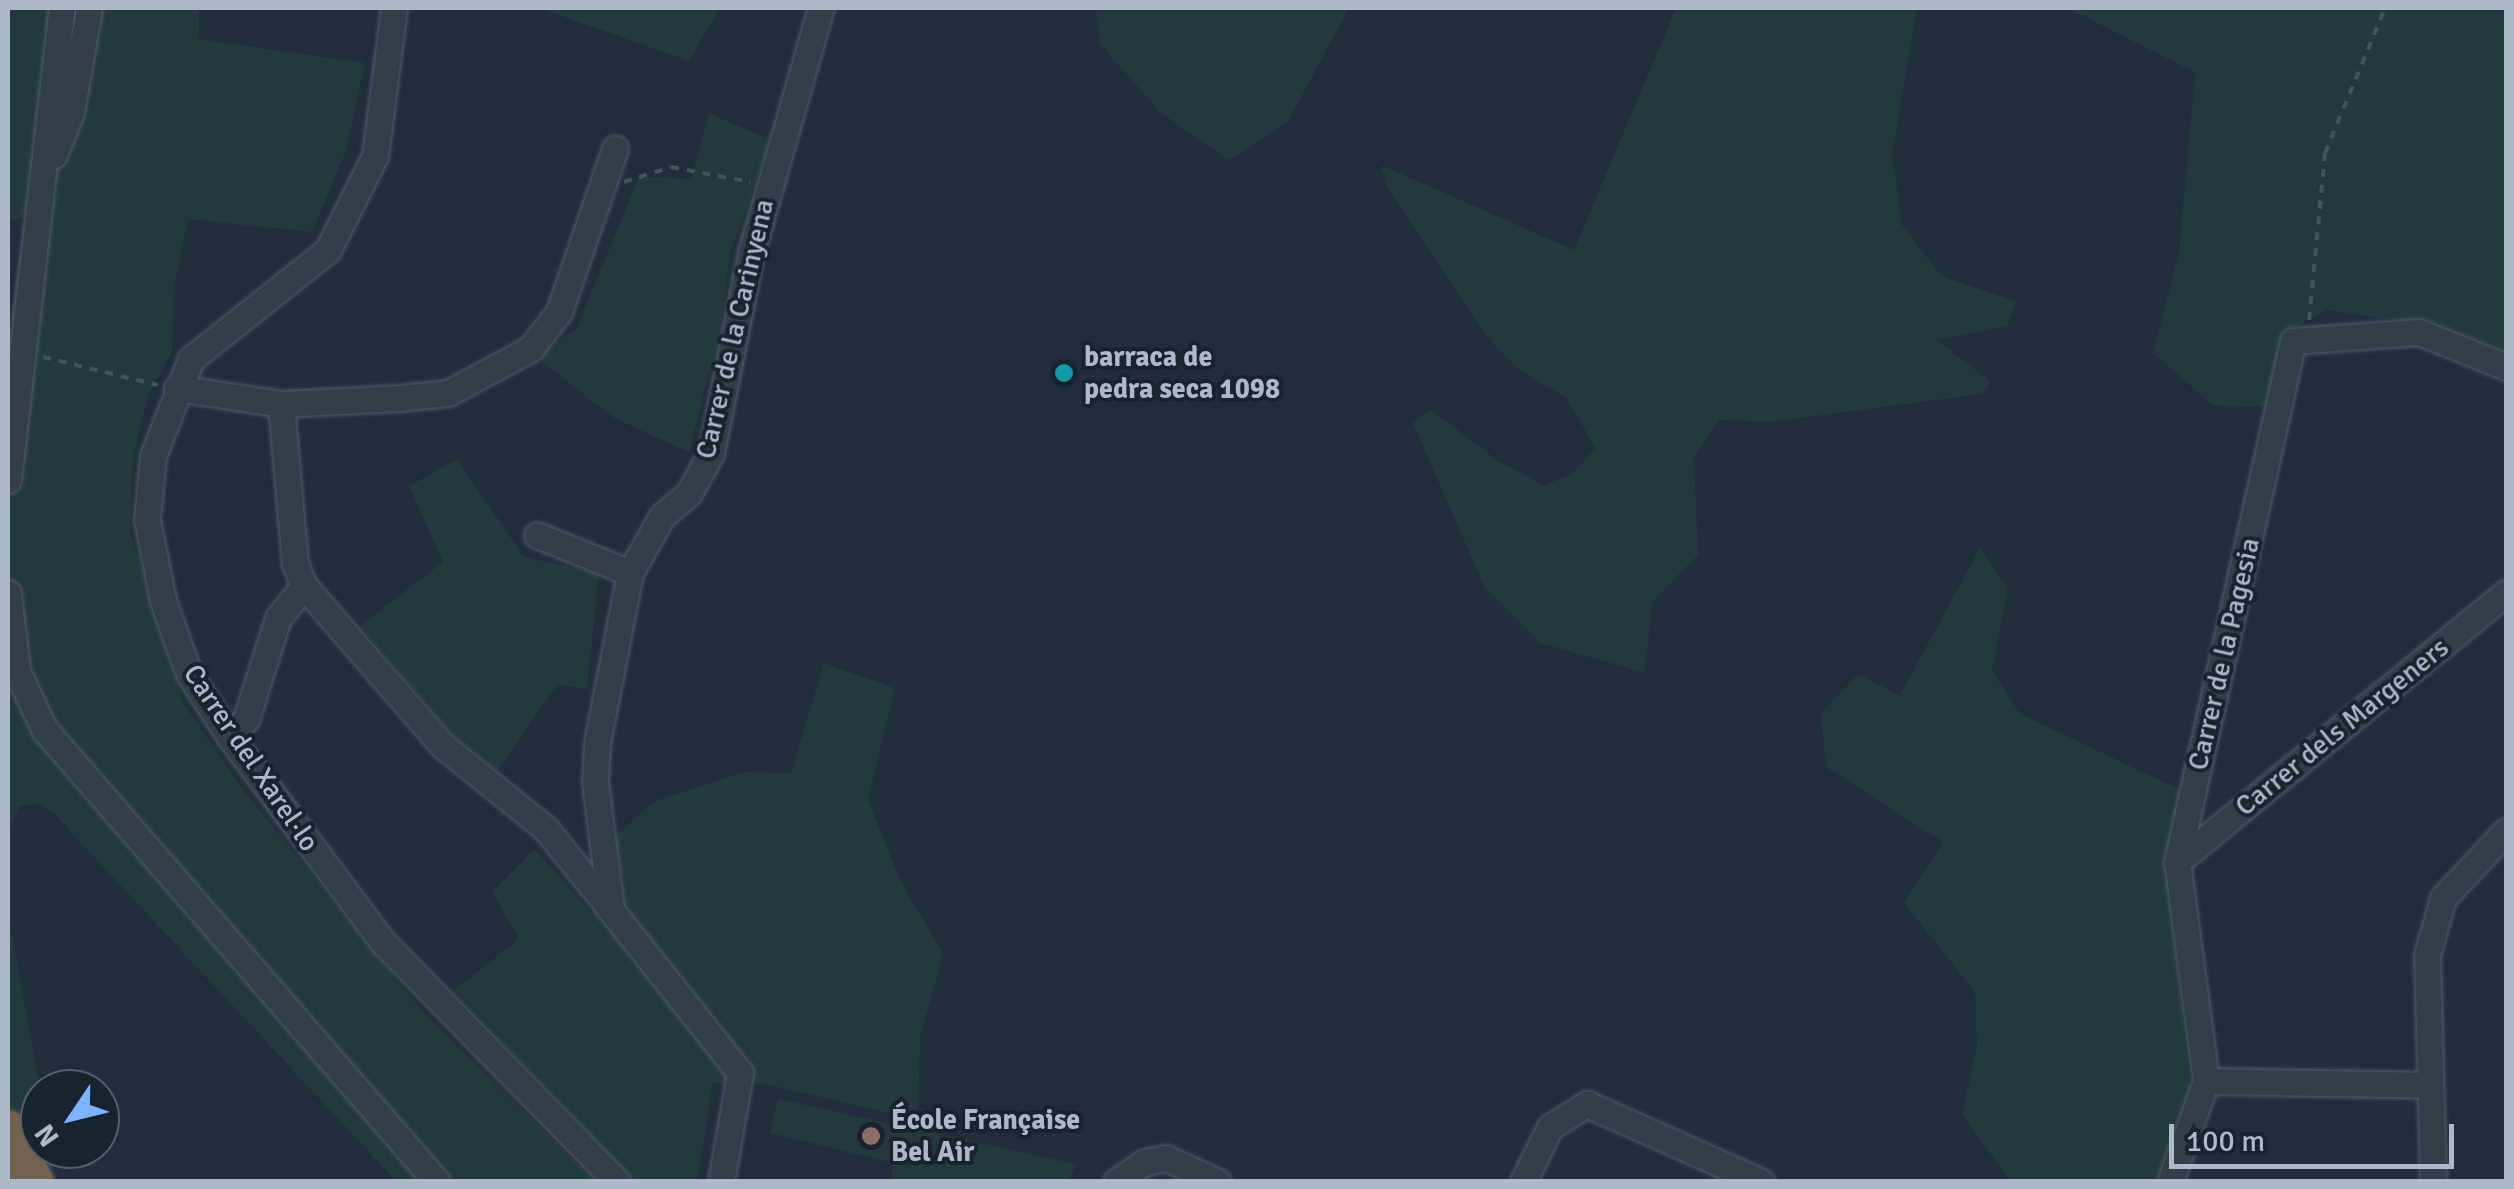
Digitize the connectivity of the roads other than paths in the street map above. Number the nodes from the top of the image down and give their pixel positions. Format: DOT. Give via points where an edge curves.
graph roads {
  1 [pos="62,8"];
  2 [pos="72,8"];
  3 [pos="89,8"];
  4 [pos="394,8"];
  5 [pos="821,8"];
  6 [pos="54,78"];
  7 [pos="615,148"];
  8 [pos="44,178"];
  9 [pos="2506,367"];
  10 [pos="178,388"];
  11 [pos="281,404"];
  12 [pos="8,480"];
  13 [pos="537,535"];
  14 [pos="630,573"];
  15 [pos="304,586"];
  16 [pos="2506,593"];
  17 [pos="8,594"];
  18 [pos="230,737"];
  19 [pos="2506,830"];
  20 [pos="2177,862"];
  21 [pos="611,910"];
  22 [pos="2206,1082"];
  23 [pos="2428,1084"];
  24 [pos="8,1130"];
  25 [pos="34,1182"];
  26 [pos="436,1182"];
  27 [pos="617,1182"];
  28 [pos="721,1182"];
  29 [pos="1116,1182"];
  30 [pos="1218,1182"];
  31 [pos="1524,1182"];
  32 [pos="1761,1182"];
  33 [pos="2170,1182"];
  34 [pos="2432,1182"];
  1 -- 6 [label="street"];
  2 -- 6 [label="street"];
  3 -- 8 [label="street" via="71,112"];
  4 -- 10 [label="street, Carrer del Xarel·lo" via="374,156 328,250 190,359"];
  5 -- 14 [label="street, Carrer de la Carinyena" via="768,185 711,452 689,492 662,516"];
  6 -- 8 [label="street"];
  7 -- 11 [label="street" via="559,312 530,349 448,392"];
  8 -- 12 [label="street"];
  9 -- 20 [label="street, Carrer de la Pagesia" via="2419,332 2294,341"];
  10 -- 11 [label="street"];
  10 -- 18 [label="street, Carrer del Xarel·lo" via="153,456 148,520 163,601 189,674"];
  11 -- 15 [label="street" via="295,563"];
  13 -- 14 [label="street"];
  14 -- 21 [label="street, Carrer de la Carinyena" via="594,782"];
  15 -- 18 [label="street" via="278,618 246,719"];
  15 -- 21 [label="street" via="442,745 546,829"];
  16 -- 20 [label="street, Carrer dels Margeners"];
  17 -- 26 [label="street" via="17,671 44,729"];
  18 -- 27 [label="street, Carrer del Xarel·lo" via="382,942"];
  19 -- 23 [label="street" via="2442,898 2427,955"];
  20 -- 22 [label="street, Carrer de la Pagesia"];
  21 -- 28 [label="street" via="740,1073"];
  22 -- 23 [label="street"];
  22 -- 33 [label="street, Carrer de la Pagesia"];
  23 -- 34 [label="street"];
  24 -- 25 [label="highway"];
  29 -- 30 [label="street" via="1145,1162 1166,1158"];
  31 -- 32 [label="street" via="1550,1126 1587,1104"];
}
